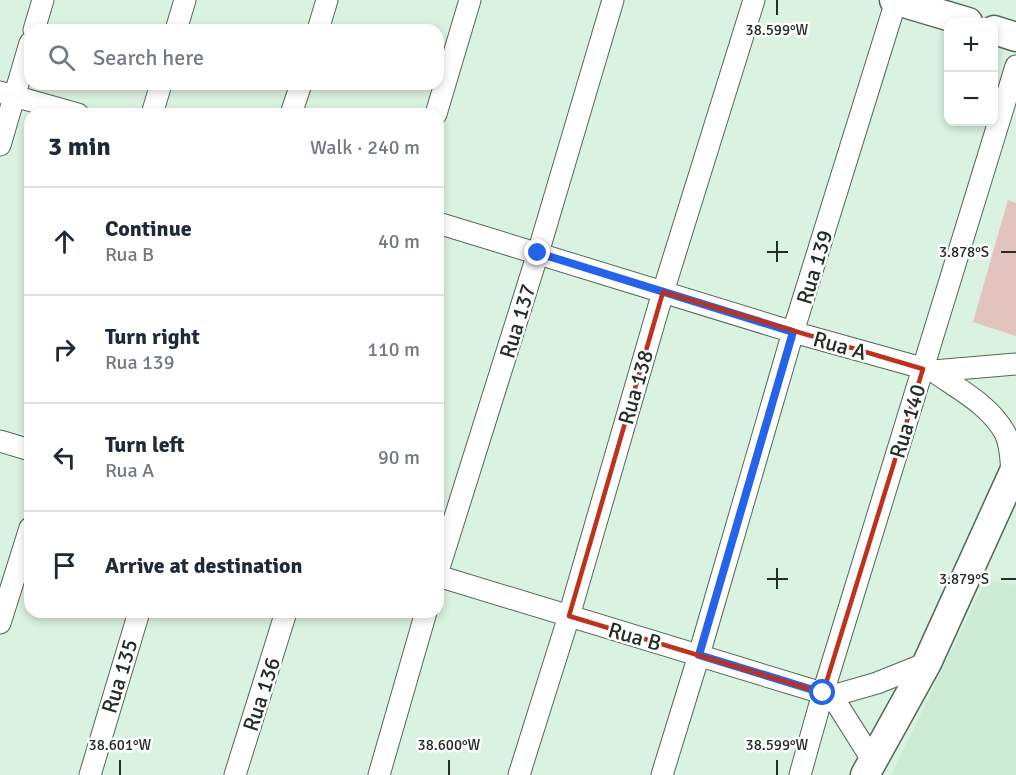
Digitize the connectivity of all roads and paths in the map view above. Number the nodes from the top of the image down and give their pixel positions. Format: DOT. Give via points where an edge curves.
graph roads {
  1 [pos="43,0"];
  2 [pos="185,0"];
  3 [pos="327,0"];
  4 [pos="470,0"];
  5 [pos="613,0"];
  6 [pos="753,0"];
  7 [pos="895,0"];
  8 [pos="955,18"];
  9 [pos="36,24"];
  10 [pos="178,24"];
  11 [pos="320,24"];
  12 [pos="998,32"];
  13 [pos="1016,37"];
  14 [pos="24,56"];
  15 [pos="1016,66"];
  16 [pos="444,87"];
  17 [pos="158,90"];
  18 [pos="299,90"];
  19 [pos="443,90"];
  20 [pos="7,94"];
  21 [pos="57,108"];
  22 [pos="154,108"];
  23 [pos="293,108"];
  24 [pos="438,108"];
  25 [pos="0,145"];
  26 [pos="444,225"];
  27 [pos="538,253"];
  28 [pos="663,292"];
  29 [pos="793,332"];
  30 [pos="1016,364"];
  31 [pos="928,370"];
  32 [pos="0,441"];
  33 [pos="24,448"];
  34 [pos="1015,472"];
  35 [pos="24,547"];
  36 [pos="444,555"];
  37 [pos="444,576"];
  38 [pos="569,616"];
  39 [pos="137,618"];
  40 [pos="284,618"];
  41 [pos="424,618"];
  42 [pos="0,623"];
  43 [pos="699,655"];
  44 [pos="927,663"];
  45 [pos="827,695"];
  46 [pos="869,768"];
  47 [pos="90,775"];
  48 [pos="235,775"];
  49 [pos="379,775"];
  50 [pos="519,775"];
  51 [pos="662,775"];
  52 [pos="800,775"];
  1 -- 9 [label="street"];
  2 -- 10 [label="street"];
  3 -- 11 [label="street"];
  4 -- 16 [label="street"];
  5 -- 27 [label="street, Rua 137"];
  6 -- 28 [label="street, Rua 138"];
  7 -- 8 [label="street"];
  7 -- 29 [label="street, Rua 139"];
  12 -- 13 [label="street"];
  14 -- 20 [label="street"];
  15 -- 31 [label="street, Rua 140"];
  17 -- 22 [label="street"];
  18 -- 23 [label="street"];
  19 -- 24 [label="street"];
  20 -- 21 [label="street"];
  20 -- 25 [label="street"];
  26 -- 27 [label="street, Rua A"];
  27 -- 28 [label="street, Rua A"];
  27 -- 36 [label="street, Rua 137"];
  28 -- 29 [label="street, Rua A"];
  28 -- 38 [label="street, Rua 138"];
  29 -- 31 [label="street, Rua A"];
  29 -- 43 [label="street, Rua 139"];
  30 -- 31 [label="street, Rua A"];
  31 -- 34 [label="street, Rua A" via="991,415 1005,433"];
  31 -- 45 [label="street, Rua 140"];
  32 -- 33 [label="street"];
  34 -- 44 [label="street"];
  35 -- 42 [label="street"];
  37 -- 38 [label="street, Rua B"];
  38 -- 43 [label="street, Rua B"];
  38 -- 50 [label="street, Rua 138"];
  39 -- 47 [label="street, Rua 135"];
  40 -- 48 [label="street, Rua 136"];
  41 -- 49 [label="street"];
  43 -- 45 [label="street, Rua B"];
  43 -- 51 [label="street, Rua 139"];
  44 -- 45 [label="street" via="877,683"];
  44 -- 46 [label="street"];
  45 -- 46 [label="street"];
  45 -- 52 [label="street, Rua 140"];
}
